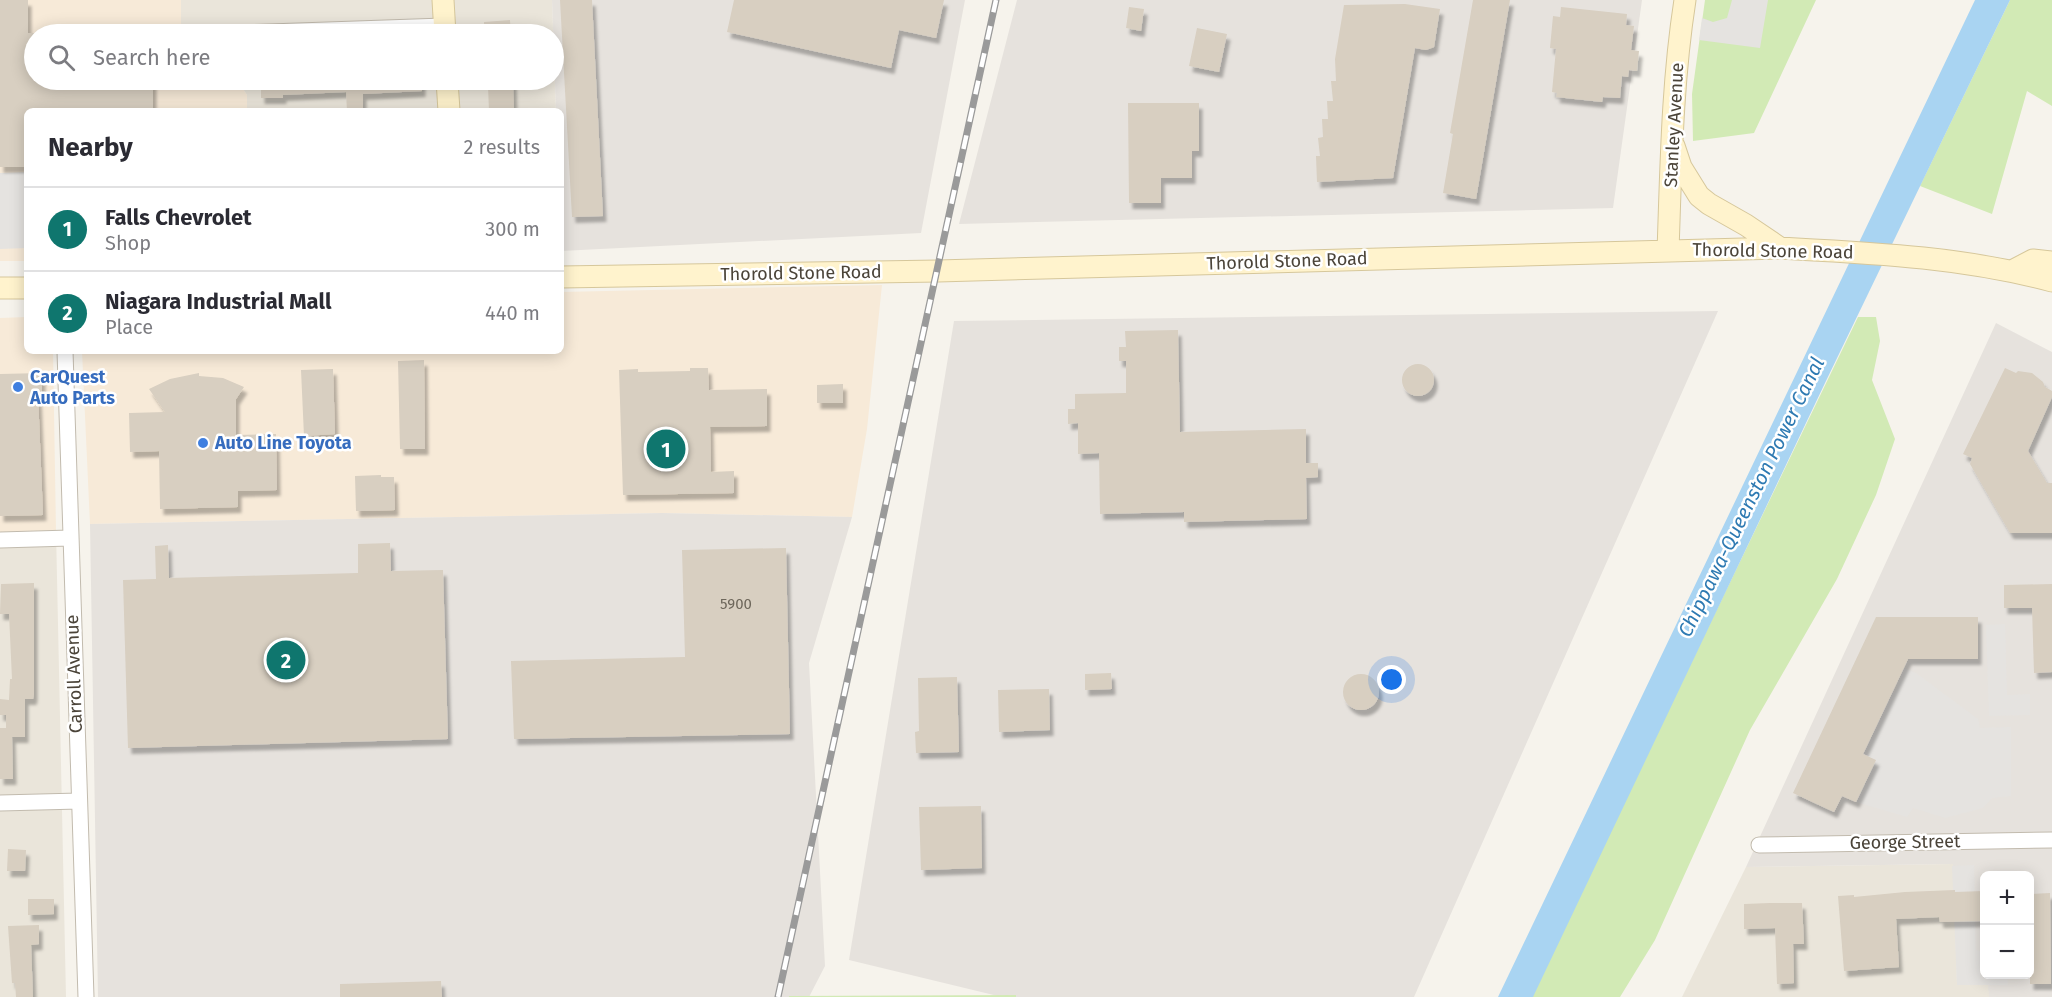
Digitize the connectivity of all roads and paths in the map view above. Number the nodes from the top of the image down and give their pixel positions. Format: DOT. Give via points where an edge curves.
graph roads {
  1 [pos="443,0"];
  2 [pos="1684,0"];
  3 [pos="444,24"];
  4 [pos="448,90"];
  5 [pos="449,108"];
  6 [pos="1672,139"];
  7 [pos="1780,248"];
  8 [pos="1668,250"];
  9 [pos="2052,262"];
  10 [pos="2012,270"];
  11 [pos="564,277"];
  12 [pos="2052,281"];
  13 [pos="0,288"];
  14 [pos="24,288"];
  15 [pos="2052,288"];
  16 [pos="65,354"];
  17 [pos="70,538"];
  18 [pos="0,540"];
  19 [pos="79,801"];
  20 [pos="0,803"];
  21 [pos="2052,840"];
  22 [pos="1759,845"];
  23 [pos="86,997"];
  1 -- 3 [label="main road"];
  2 -- 6 [label="main road, Stanley Avenue"];
  4 -- 5 [label="main road"];
  6 -- 7 [label="main road" via="1681,167 1699,196"];
  6 -- 8 [label="main road, Stanley Avenue"];
  7 -- 8 [label="main road, Thorold Stone Road"];
  7 -- 10 [label="main road, Thorold Stone Road" via="1915,256"];
  8 -- 11 [label="main road, Thorold Stone Road" via="938,271"];
  9 -- 10 [label="main road, Thorold Stone Road" via="2033,260"];
  10 -- 12 [label="main road, Thorold Stone Road"];
  10 -- 15 [label="main road"];
  13 -- 14 [label="main road"];
  16 -- 17 [label="street, Carroll Avenue"];
  17 -- 18 [label="street"];
  17 -- 19 [label="street, Carroll Avenue"];
  19 -- 20 [label="street"];
  19 -- 23 [label="street, Carroll Avenue"];
  21 -- 22 [label="street, George Street"];
}
